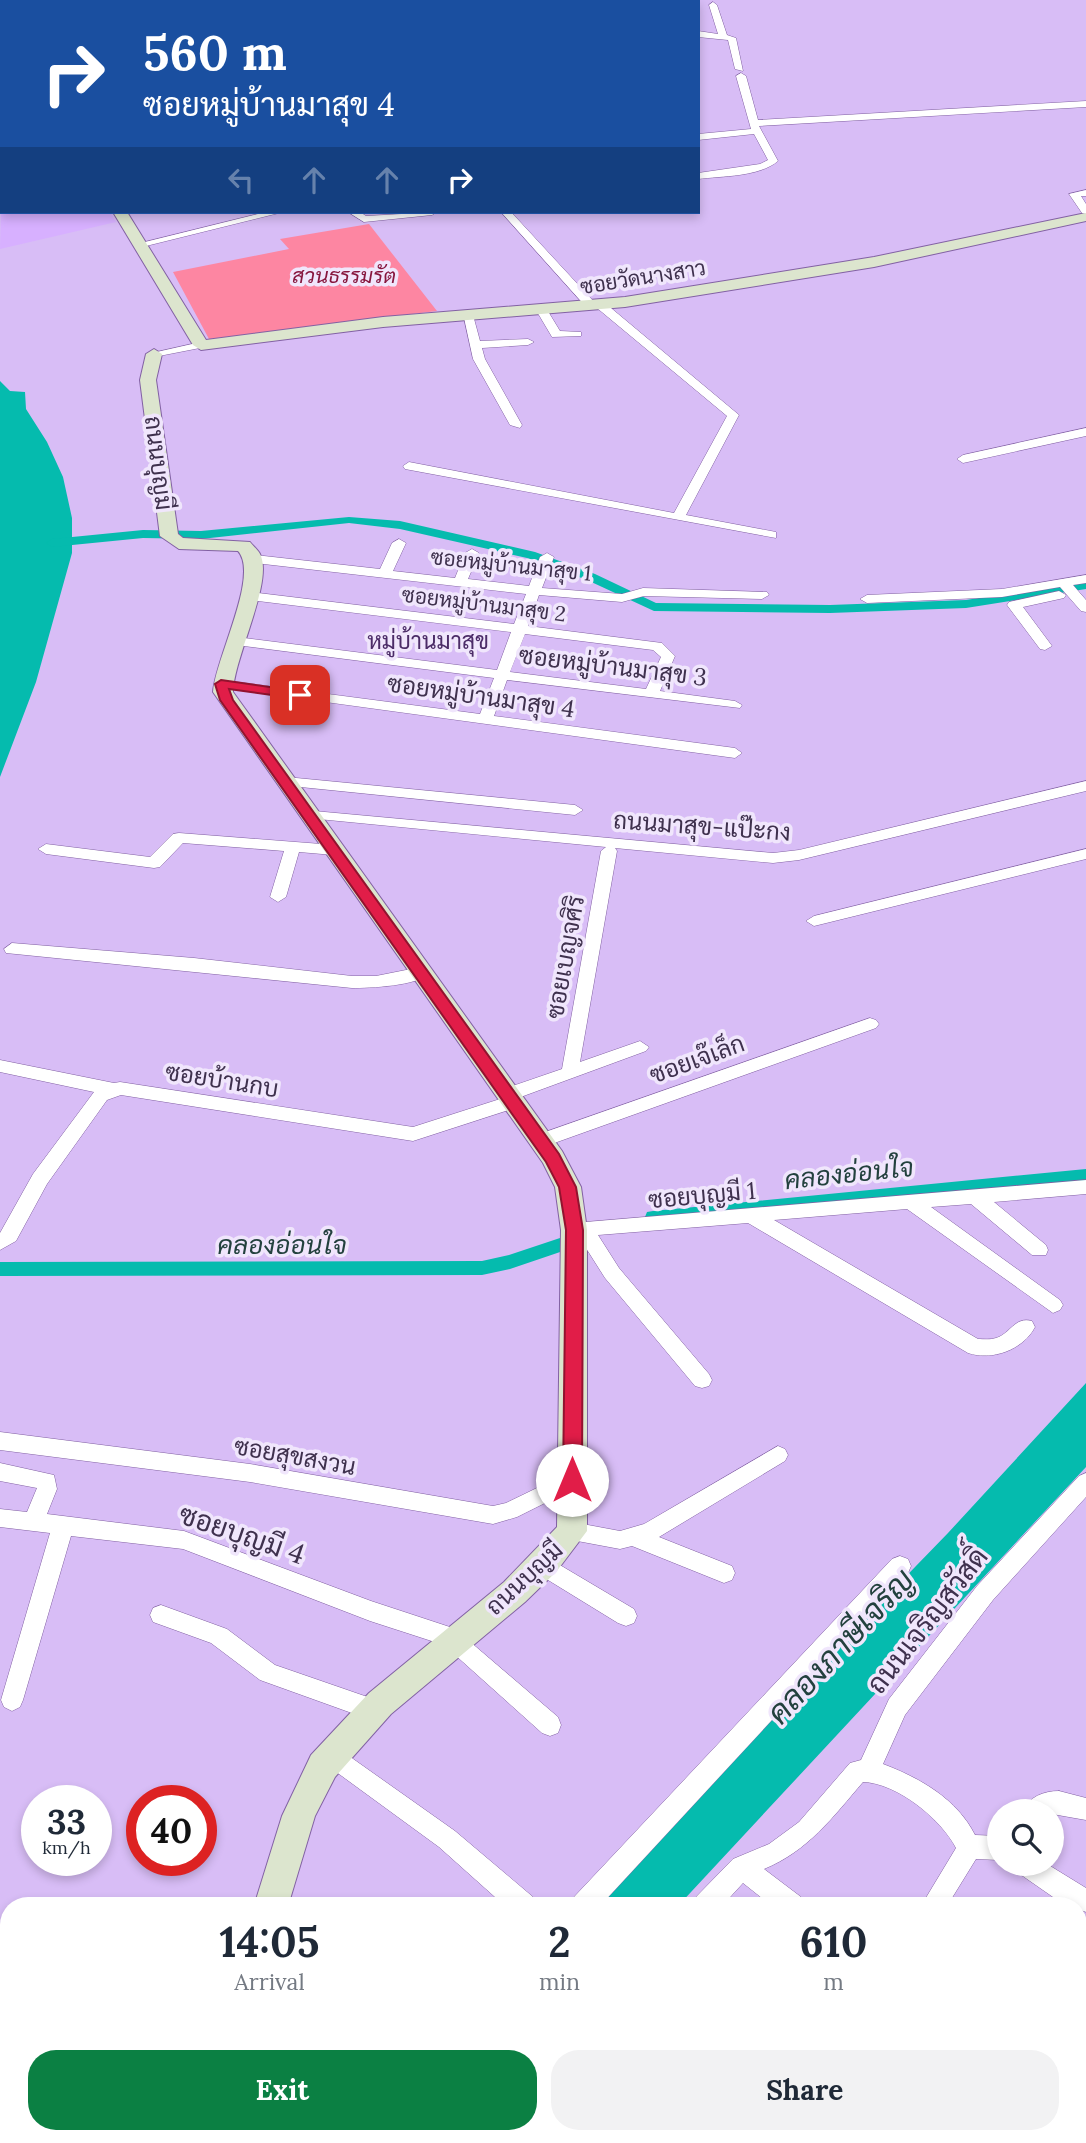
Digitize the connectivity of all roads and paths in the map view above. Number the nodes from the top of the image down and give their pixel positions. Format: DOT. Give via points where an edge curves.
graph roads {
  1 [pos="713,5"];
  2 [pos="700,34"];
  3 [pos="723,35"];
  4 [pos="1086,104"];
  5 [pos="755,127"];
  6 [pos="700,137"];
  7 [pos="700,176"];
  8 [pos="1086,193"];
  9 [pos="121,214"];
  10 [pos="270,214"];
  11 [pos="356,214"];
  12 [pos="399,214"];
  13 [pos="508,214"];
  14 [pos="1086,214"];
  15 [pos="142,244"];
  16 [pos="597,306"];
  17 [pos="542,310"];
  18 [pos="467,315"];
  19 [pos="577,334"];
  20 [pos="528,342"];
  21 [pos="201,345"];
  22 [pos="475,345"];
  23 [pos="154,354"];
  24 [pos="516,425"];
  25 [pos="1086,432"];
  26 [pos="963,459"];
  27 [pos="409,466"];
  28 [pos="678,517"];
  29 [pos="771,534"];
  30 [pos="399,543"];
  31 [pos="472,553"];
  32 [pos="547,557"];
  33 [pos="255,559"];
  34 [pos="385,573"];
  35 [pos="1086,579"];
  36 [pos="460,582"];
  37 [pos="1067,588"];
  38 [pos="534,591"];
  39 [pos="762,595"];
  40 [pos="250,596"];
  41 [pos="867,598"];
  42 [pos="1086,608"];
  43 [pos="519,630"];
  44 [pos="236,640"];
  45 [pos="1045,646"];
  46 [pos="502,675"];
  47 [pos="221,684"];
  48 [pos="651,694"];
  49 [pos="735,705"];
  50 [pos="485,720"];
  51 [pos="735,753"];
  52 [pos="286,782"];
  53 [pos="1086,786"];
  54 [pos="575,810"];
  55 [pos="308,813"];
  56 [pos="293,847"];
  57 [pos="46,849"];
  58 [pos="334,850"];
  59 [pos="609,851"];
  60 [pos="1086,854"];
  61 [pos="278,897"];
  62 [pos="814,921"];
  63 [pos="12,949"];
  64 [pos="421,973"];
  65 [pos="870,1024"];
  66 [pos="640,1047"];
  67 [pos="0,1066"];
  68 [pos="570,1071"];
  69 [pos="111,1089"];
  70 [pos="509,1099"];
  71 [pos="540,1141"];
  72 [pos="1086,1187"];
  73 [pos="973,1195"];
  74 [pos="908,1200"];
  75 [pos="750,1215"];
  76 [pos="580,1230"];
  77 [pos="0,1243"];
  78 [pos="1039,1250"];
  79 [pos="1053,1305"];
  80 [pos="1025,1328"];
  81 [pos="702,1380"];
  82 [pos="0,1441"];
  83 [pos="778,1455"];
  84 [pos="0,1472"];
  85 [pos="572,1480"];
  86 [pos="1086,1482"];
  87 [pos="0,1518"];
  88 [pos="33,1522"];
  89 [pos="63,1525"];
  90 [pos="572,1531"];
  91 [pos="634,1537"];
  92 [pos="543,1565"];
  93 [pos="900,1566"];
  94 [pos="724,1573"];
  95 [pos="161,1615"];
  96 [pos="626,1616"];
  97 [pos="455,1640"];
  98 [pos="12,1700"];
  99 [pos="374,1710"];
  100 [pos="550,1725"];
  101 [pos="332,1755"];
  102 [pos="868,1771"];
  103 [pos="1064,1804"];
  104 [pos="1086,1809"];
  105 [pos="968,1847"];
  106 [pos="987,1848"];
  107 [pos="741,1867"];
  108 [pos="1044,1876"];
  109 [pos="274,1897"];
  110 [pos="514,1897"];
  111 [pos="591,1897"];
  112 [pos="718,1897"];
  113 [pos="780,1897"];
  114 [pos="939,1897"];
  115 [pos="1078,1897"];
  1 -- 3 [label="street"];
  2 -- 3 [label="street"];
  3 -- 5 [label="street" via="732,37"];
  4 -- 5 [label="street"];
  5 -- 6 [label="street"];
  5 -- 7 [label="street" via="771,163"];
  8 -- 14 [label="street" via="1074,194"];
  9 -- 15 [label="street"];
  10 -- 15 [label="street"];
  11 -- 12 [label="street" via="364,219"];
  13 -- 16 [label="street"];
  14 -- 16 [label="street, ซอยวัดนางสาว" via="874,262"];
  15 -- 21 [label="street"];
  16 -- 17 [label="street, ซอยวัดนางสาว"];
  16 -- 28 [label="street" via="733,415"];
  17 -- 18 [label="street, ซอยวัดนางสาว"];
  17 -- 19 [label="street" via="556,335"];
  18 -- 21 [label="street, ซอยวัดนางสาว"];
  18 -- 22 [label="street"];
  20 -- 22 [label="street"];
  21 -- 23 [label="street"];
  22 -- 24 [label="street"];
  23 -- 33 [label="street, ถนนบุญมี" via="148,380 168,533 179,542 243,546"];
  25 -- 26 [label="street"];
  27 -- 28 [label="street"];
  28 -- 29 [label="street"];
  30 -- 34 [label="street"];
  31 -- 36 [label="street"];
  32 -- 38 [label="street"];
  33 -- 34 [label="street, ซอยหมู่บ้านมาสุข 1"];
  33 -- 40 [label="street"];
  34 -- 36 [label="street, ซอยหมู่บ้านมาสุข 1"];
  35 -- 37 [label="street"];
  36 -- 38 [label="street, ซอยหมู่บ้านมาสุข 1"];
  37 -- 41 [label="street"];
  37 -- 42 [label="street"];
  37 -- 45 [label="street" via="1014,605"];
  38 -- 39 [label="street, ซอยหมู่บ้านมาสุข 1" via="628,598 643,592"];
  38 -- 43 [label="street"];
  40 -- 43 [label="street, ซอยหมู่บ้านมาสุข 2"];
  40 -- 44 [label="street"];
  43 -- 46 [label="street"];
  43 -- 48 [label="street, ซอยหมู่บ้านมาสุข 2" via="664,649 668,656"];
  44 -- 46 [label="street, ซอยหมู่บ้านมาสุข 3"];
  44 -- 47 [label="street"];
  46 -- 48 [label="street, ซอยหมู่บ้านมาสุข 3"];
  46 -- 50 [label="street"];
  47 -- 50 [label="street, ซอยหมู่บ้านมาสุข 4"];
  47 -- 52 [label="street, ถนนบุญมี" via="227,700"];
  48 -- 49 [label="street, ซอยหมู่บ้านมาสุข 3"];
  50 -- 51 [label="street, ซอยหมู่บ้านมาสุข 4"];
  52 -- 54 [label="street"];
  52 -- 55 [label="street, ถนนบุญมี"];
  53 -- 55 [label="street, ถนนมาสุข-แป๊ะกง" via="781,858"];
  55 -- 58 [label="street, ถนนบุญมี"];
  56 -- 57 [label="street" via="179,838 154,863"];
  56 -- 58 [label="street"];
  56 -- 61 [label="street"];
  58 -- 64 [label="street, ถนนบุญมี"];
  59 -- 68 [label="street, ซอยเบญจศิริ"];
  60 -- 62 [label="street"];
  63 -- 64 [label="street" via="352,982"];
  64 -- 70 [label="street, ถนนบุญมี"];
  65 -- 71 [label="street, ซอยเจ๊เล็ก"];
  66 -- 68 [label="street"];
  67 -- 69 [label="street, ซอยบ้านกบ"];
  68 -- 70 [label="street"];
  69 -- 70 [label="street, ซอยบ้านกบ" via="413,1134"];
  69 -- 77 [label="street" via="101,1095 40,1179 9,1236"];
  70 -- 71 [label="street, ถนนบุญมี"];
  71 -- 76 [label="street, ถนนบุญมี" via="568,1187"];
  72 -- 73 [label="street, ซอยบุญมี 1"];
  73 -- 74 [label="street, ซอยบุญมี 1"];
  73 -- 78 [label="street"];
  74 -- 75 [label="street, ซอยบุญมี 1"];
  74 -- 79 [label="street"];
  75 -- 76 [label="street, ซอยบุญมี 1"];
  75 -- 80 [label="street" via="975,1347 1001,1346"];
  76 -- 81 [label="street"];
  76 -- 85 [label="street, ถนนบุญมี"];
  82 -- 85 [label="street, ซอยสุขสงวน" via="250,1473 493,1515"];
  83 -- 91 [label="street"];
  84 -- 88 [label="street" via="47,1481"];
  85 -- 90 [label="street, ถนนบุญมี"];
  86 -- 102 [label="street, ถนนเจริญสวัสดิ์" via="985,1592 897,1707"];
  87 -- 88 [label="street, ซอยบุญมี 4"];
  88 -- 89 [label="street, ซอยบุญมี 4"];
  89 -- 97 [label="street, ซอยบุญมี 4" via="184,1540"];
  89 -- 98 [label="street"];
  90 -- 91 [label="street" via="620,1540"];
  90 -- 92 [label="street, ถนนบุญมี"];
  91 -- 94 [label="street"];
  92 -- 96 [label="street"];
  92 -- 97 [label="street, ถนนบุญมี"];
  93 -- 111 [label="street"];
  95 -- 99 [label="street" via="219,1636 268,1673"];
  97 -- 99 [label="street, ถนนบุญมี"];
  97 -- 100 [label="street"];
  99 -- 101 [label="street, ถนนบุญมี"];
  101 -- 109 [label="street, ถนนบุญมี" via="308,1792"];
  101 -- 110 [label="street" via="447,1839"];
  102 -- 105 [label="street" via="940,1808 963,1834"];
  102 -- 107 [label="street, ถนนเจริญสวัสดิ์" via="858,1771 807,1830 777,1852"];
  103 -- 104 [label="street"];
  105 -- 106 [label="street"];
  105 -- 114 [label="street"];
  107 -- 112 [label="street, ถนนเจริญสวัสดิ์"];
  107 -- 113 [label="street"];
  108 -- 115 [label="street"];
}
